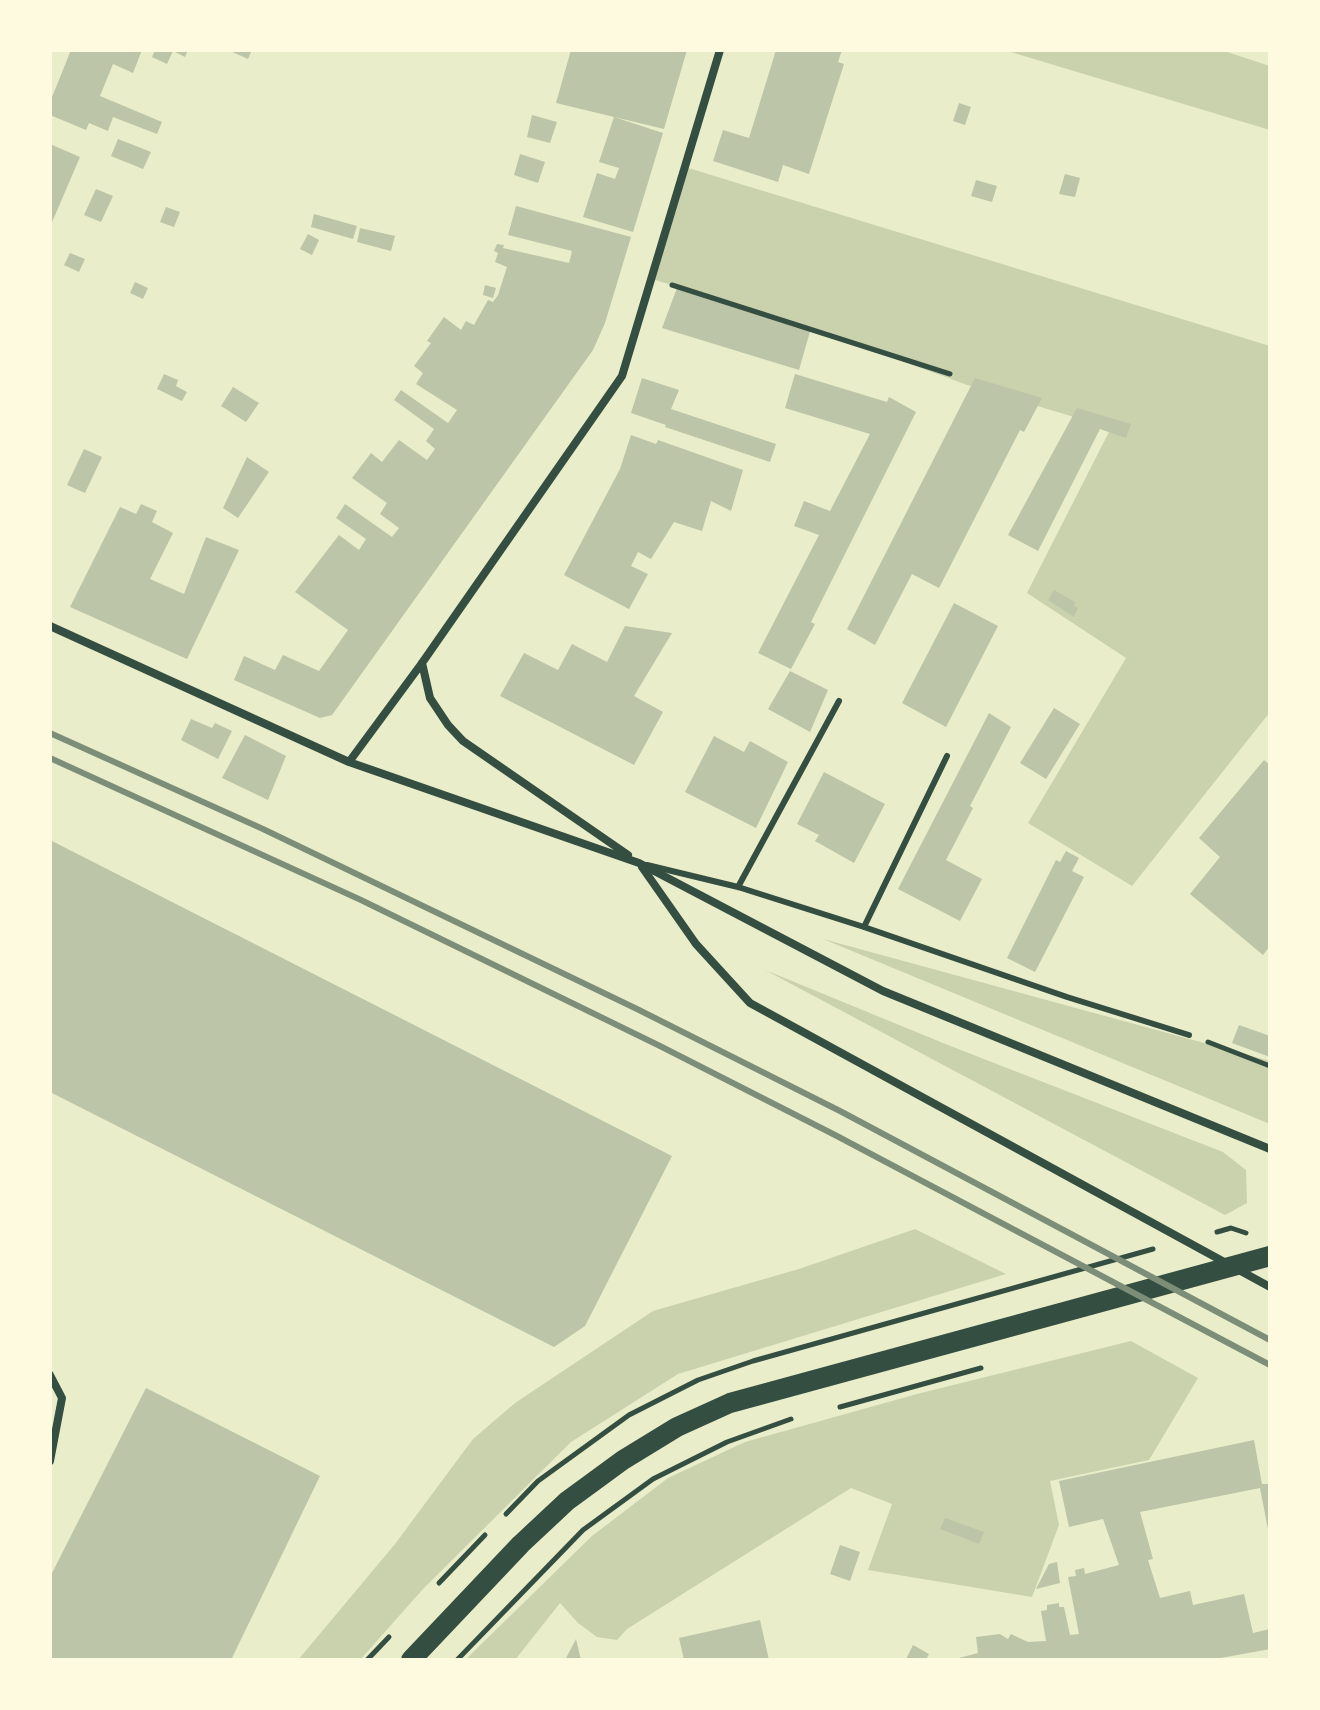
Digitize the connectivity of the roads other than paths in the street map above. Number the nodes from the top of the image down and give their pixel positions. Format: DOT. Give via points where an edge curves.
graph roads {
  1 [pos="720,50"];
  2 [pos="50,626"];
  3 [pos="422,663"];
  4 [pos="839,701"];
  5 [pos="947,756"];
  6 [pos="349,762"];
  7 [pos="639,863"];
  8 [pos="738,887"];
  9 [pos="864,927"];
  10 [pos="1189,1035"];
  11 [pos="1270,1149"];
  12 [pos="1269,1256"];
  13 [pos="1270,1287"];
  14 [pos="50,1375"];
  15 [pos="50,1461"];
  16 [pos="411,1660"];
  1 -- 3 [label="street" via="622,376"];
  2 -- 6 [label="street"];
  3 -- 6 [label="street"];
  3 -- 7 [label="street" via="430,698 463,741"];
  4 -- 8 [label="lane"];
  5 -- 9 [label="lane"];
  6 -- 7 [label="street"];
  7 -- 8 [label="lane"];
  7 -- 11 [label="street" via="883,991"];
  7 -- 13 [label="street" via="696,944 750,1003"];
  8 -- 9 [label="lane"];
  9 -- 10 [label="lane"];
  12 -- 16 [label="main road" via="730,1403 677,1427 567,1501"];
  14 -- 15 [label="street" via="62,1398"];
}
